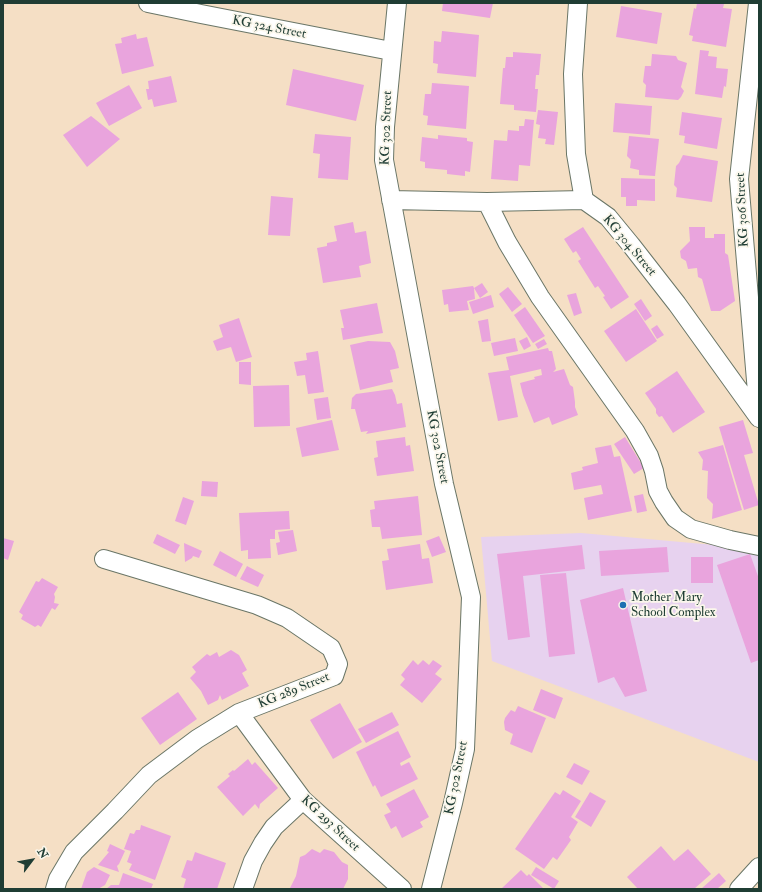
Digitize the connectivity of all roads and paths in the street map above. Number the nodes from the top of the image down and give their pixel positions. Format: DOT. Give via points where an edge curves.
graph roads {
  1 [pos="148,3"];
  2 [pos="397,3"];
  3 [pos="578,3"];
  4 [pos="758,3"];
  5 [pos="202,9"];
  6 [pos="392,51"];
  7 [pos="391,200"];
  8 [pos="584,200"];
  9 [pos="487,202"];
  10 [pos="759,417"];
  11 [pos="759,546"];
  12 [pos="104,560"];
  13 [pos="239,713"];
  14 [pos="302,800"];
  15 [pos="759,867"];
  16 [pos="55,889"];
  17 [pos="243,889"];
  18 [pos="402,889"];
  19 [pos="431,889"];
  20 [pos="739,889"];
  1 -- 5 [label="street, KG 324 Street"];
  2 -- 6 [label="street, KG 302 Street"];
  3 -- 8 [label="street" via="573,74 576,154"];
  4 -- 10 [label="street, KG 306 Street" via="739,179"];
  5 -- 6 [label="street, KG 324 Street"];
  6 -- 7 [label="street, KG 302 Street" via="384,160"];
  7 -- 9 [label="street"];
  7 -- 19 [label="street, KG 302 Street" via="444,484 471,597 465,749"];
  8 -- 9 [label="street"];
  8 -- 10 [label="street, KG 304 Street" via="608,217 631,245"];
  9 -- 11 [label="street" via="507,242 540,297 635,430 649,456 658,491 675,518 691,529"];
  12 -- 13 [label="street, KG 289 Street" via="256,605 287,618 331,648 338,664 334,676"];
  13 -- 14 [label="street, KG 293 Street"];
  13 -- 16 [label="street, KG 289 Street" via="196,739 149,775 74,852"];
  14 -- 17 [label="street" via="274,827 263,842"];
  14 -- 18 [label="street, KG 293 Street"];
  15 -- 20 [label="street"];
}
